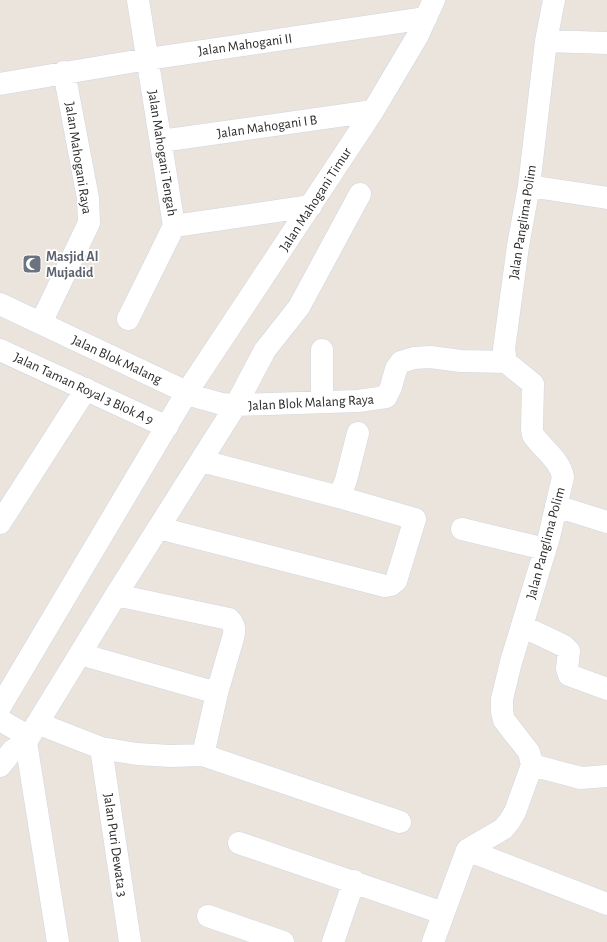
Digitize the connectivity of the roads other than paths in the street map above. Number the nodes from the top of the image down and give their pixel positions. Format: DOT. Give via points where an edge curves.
graph roads {
  1 [pos="138,0"];
  2 [pos="554,0"];
  3 [pos="430,9"];
  4 [pos="546,41"];
  5 [pos="607,43"];
  6 [pos="148,59"];
  7 [pos="64,72"];
  8 [pos="0,84"];
  9 [pos="373,111"];
  10 [pos="161,141"];
  11 [pos="529,186"];
  12 [pos="360,194"];
  13 [pos="607,198"];
  14 [pos="311,206"];
  15 [pos="174,226"];
  16 [pos="0,304"];
  17 [pos="128,319"];
  18 [pos="41,323"];
  19 [pos="322,350"];
  20 [pos="1,352"];
  21 [pos="506,362"];
  22 [pos="86,389"];
  23 [pos="192,395"];
  24 [pos="322,402"];
  25 [pos="229,404"];
  26 [pos="167,427"];
  27 [pos="358,433"];
  28 [pos="202,461"];
  29 [pos="340,497"];
  30 [pos="556,506"];
  31 [pos="607,522"];
  32 [pos="0,523"];
  33 [pos="159,528"];
  34 [pos="462,530"];
  35 [pos="545,549"];
  36 [pos="116,595"];
  37 [pos="522,626"];
  38 [pos="80,654"];
  39 [pos="607,689"];
  40 [pos="217,693"];
  41 [pos="2,717"];
  42 [pos="29,734"];
  43 [pos="101,748"];
  44 [pos="203,755"];
  45 [pos="532,765"];
  46 [pos="0,766"];
  47 [pos="607,776"];
  48 [pos="400,822"];
  49 [pos="239,843"];
  50 [pos="474,845"];
  51 [pos="354,881"];
  52 [pos="607,904"];
  53 [pos="443,913"];
  54 [pos="208,916"];
  55 [pos="58,942"];
  56 [pos="130,942"];
  57 [pos="283,942"];
  58 [pos="333,942"];
  59 [pos="433,942"];
  1 -- 6 [label="street, Jalan Mahogani Tengah"];
  2 -- 4 [label="street, Jalan Panglima Polim"];
  3 -- 6 [label="street, Jalan Mahogani II"];
  3 -- 9 [label="street, Jalan Mahogani Timur" via="417,37"];
  4 -- 5 [label="street"];
  4 -- 11 [label="street, Jalan Panglima Polim"];
  6 -- 7 [label="street, Jalan Mahogani II"];
  6 -- 10 [label="street, Jalan Mahogani Tengah"];
  7 -- 8 [label="street"];
  7 -- 18 [label="street, Jalan Mahogani Raya" via="88,198 89,223"];
  9 -- 10 [label="street, Jalan Mahogani I B"];
  9 -- 14 [label="street, Jalan Mahogani Timur"];
  10 -- 15 [label="street, Jalan Mahogani Tengah"];
  11 -- 13 [label="street"];
  11 -- 21 [label="street, Jalan Panglima Polim" via="504,339"];
  12 -- 25 [label="street" via="299,307 265,350"];
  14 -- 15 [label="street"];
  14 -- 23 [label="street, Jalan Mahogani Timur"];
  15 -- 17 [label="street, Jalan Mahogani Tengah"];
  16 -- 18 [label="street, Jalan Blok Malang"];
  18 -- 23 [label="street, Jalan Blok Malang"];
  19 -- 24 [label="street"];
  20 -- 22 [label="street, Jalan Taman Royal 3 Blok A 9"];
  21 -- 24 [label="street, Jalan Blok Malang Raya" via="414,358 401,362 386,397"];
  21 -- 30 [label="street, Jalan Panglima Polim" via="532,384 533,435 562,471 563,478"];
  22 -- 26 [label="street, Jalan Taman Royal 3 Blok A 9"];
  22 -- 32 [label="street"];
  23 -- 25 [label="street, Jalan Blok Malang"];
  23 -- 26 [label="street, Jalan Mahogani Timur"];
  24 -- 25 [label="street, Jalan Blok Malang Raya"];
  25 -- 28 [label="street"];
  26 -- 41 [label="street, Jalan Mahogani Timur"];
  27 -- 29 [label="street"];
  28 -- 29 [label="street"];
  28 -- 33 [label="street"];
  29 -- 33 [label="street" via="416,519 396,581 391,585 385,586"];
  30 -- 31 [label="street"];
  30 -- 35 [label="street, Jalan Panglima Polim"];
  33 -- 36 [label="street"];
  34 -- 35 [label="street"];
  35 -- 37 [label="street, Jalan Panglima Polim"];
  36 -- 38 [label="street"];
  36 -- 40 [label="street" via="229,619 234,630"];
  37 -- 39 [label="street" via="564,646 569,652 569,675"];
  37 -- 45 [label="street, Jalan Panglima Polim" via="502,699 502,712 504,720 529,752"];
  38 -- 40 [label="street"];
  38 -- 42 [label="street"];
  40 -- 44 [label="street"];
  41 -- 42 [label="street"];
  42 -- 43 [label="street"];
  42 -- 46 [label="street"];
  42 -- 55 [label="street"];
  43 -- 44 [label="street" via="137,754"];
  43 -- 56 [label="street, Jalan Puri Dewata 3"];
  44 -- 48 [label="street"];
  45 -- 47 [label="street" via="581,778"];
  45 -- 50 [label="street" via="509,822 503,829"];
  49 -- 51 [label="street"];
  50 -- 52 [label="street"];
  50 -- 53 [label="street"];
  51 -- 53 [label="street"];
  51 -- 58 [label="street"];
  53 -- 59 [label="street"];
  54 -- 57 [label="street"];
}
